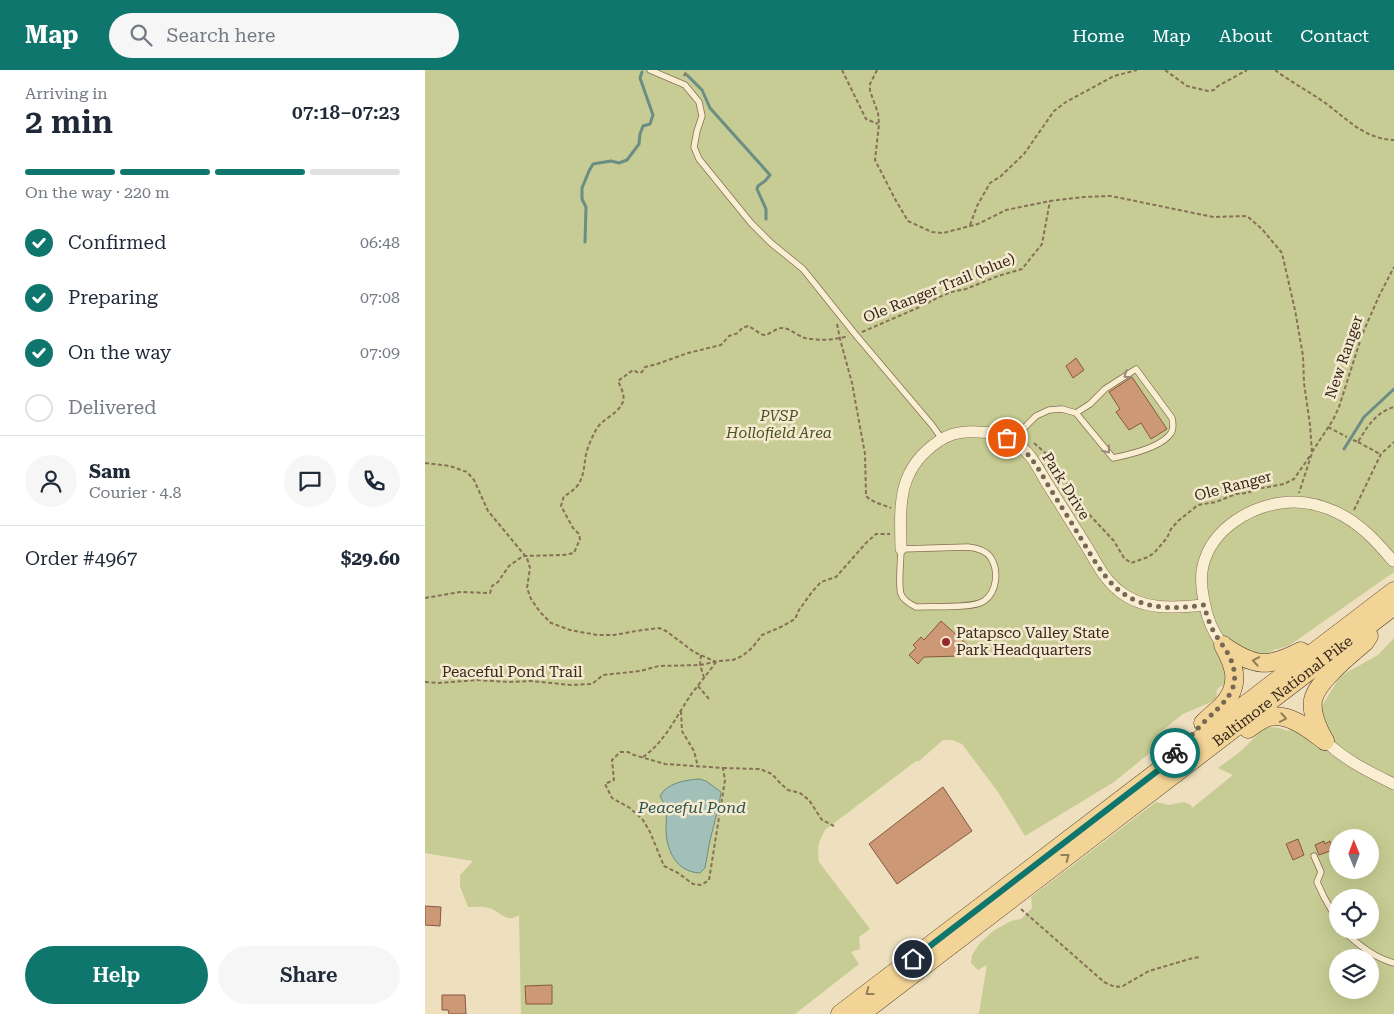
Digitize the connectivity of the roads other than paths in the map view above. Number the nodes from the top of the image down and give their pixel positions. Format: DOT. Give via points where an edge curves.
graph roads {
  1 [pos="650,70"];
  2 [pos="1075,413"];
  3 [pos="942,439"];
  4 [pos="1017,439"];
  5 [pos="901,549"];
  6 [pos="1393,561"];
  7 [pos="1394,590"];
  8 [pos="1204,605"];
  9 [pos="1389,610"];
  10 [pos="1348,625"];
  11 [pos="1223,645"];
  12 [pos="1325,741"];
  13 [pos="1160,769"];
  14 [pos="1179,770"];
  15 [pos="1394,784"];
  16 [pos="1314,856"];
  17 [pos="1329,906"];
  18 [pos="1353,939"];
  19 [pos="1394,963"];
  20 [pos="840,1014"];
  21 [pos="861,1014"];
  1 -- 3 [label="lane" via="685,85 699,102 702,116 694,147 699,159 751,223 803,269"];
  2 -- 2 [label="lane, one-way" via="1113,458 1159,443 1171,434 1173,425 1172,418 1136,369"];
  2 -- 4 [label="lane" via="1049,410 1036,416"];
  3 -- 4 [label="street, Park Drive" via="975,431"];
  3 -- 5 [label="street, Park Drive" via="914,463 904,485 900,512"];
  4 -- 8 [label="street, Park Drive" via="1101,572 1117,590 1136,601 1156,606"];
  5 -- 5 [label="lane, Park Drive" via="901,594 910,604 916,607 974,605 991,595 994,566 991,558 978,548"];
  6 -- 8 [label="street" via="1373,538 1349,519 1325,507 1281,503 1259,509 1233,522 1208,550 1201,580"];
  7 -- 10 [label="main road, Baltimore National Pike"];
  8 -- 11 [label="street" via="1211,628"];
  9 -- 12 [label="main road" via="1365,642 1318,688 1313,699 1313,711"];
  9 -- 14 [label="main road, Baltimore National Pike"];
  10 -- 11 [label="main road, one-way" via="1279,662 1247,660"];
  10 -- 13 [label="main road, Baltimore National Pike"];
  11 -- 13 [label="main road" via="1234,672 1233,690 1221,707"];
  14 -- 12 [label="main road, one-way" via="1217,752 1269,718 1288,718"];
  12 -- 15 [label="street" via="1353,763"];
  13 -- 20 [label="main road, Baltimore National Pike, one-way"];
  21 -- 14 [label="main road, Baltimore National Pike, one-way"];
  16 -- 17 [label="lane" via="1321,872 1317,882"];
  18 -- 19 [label="lane" via="1367,951"];
}
